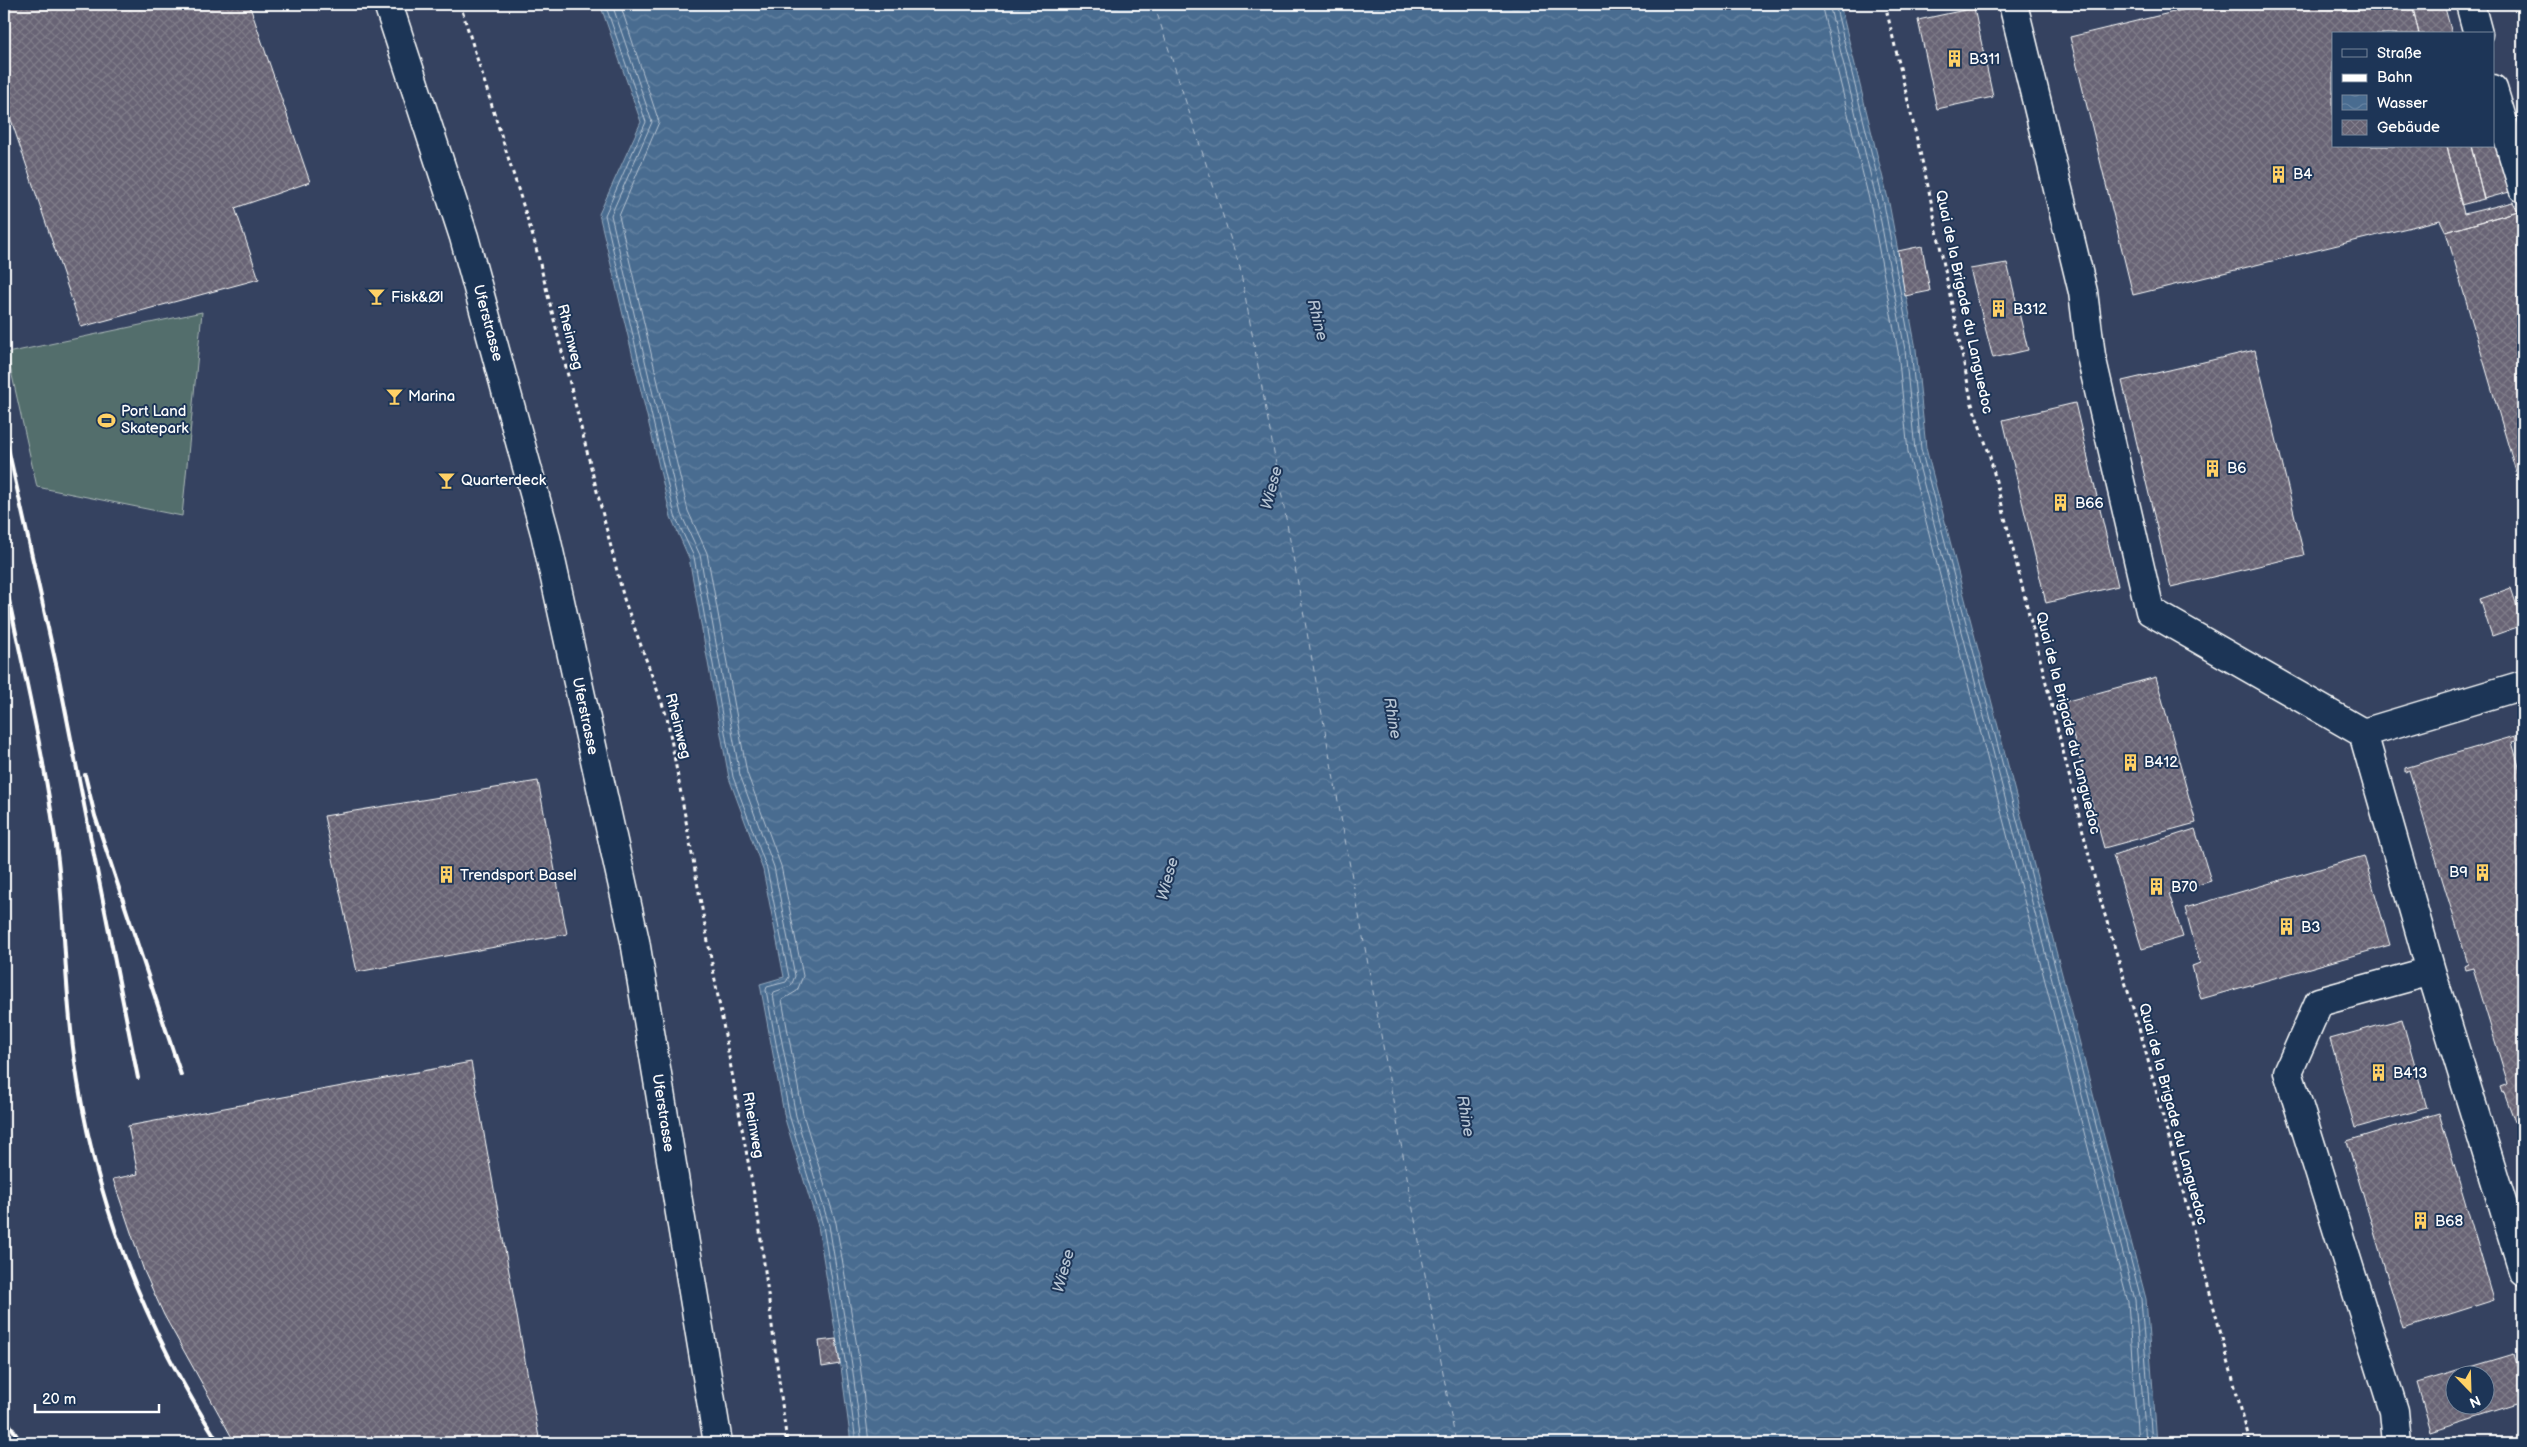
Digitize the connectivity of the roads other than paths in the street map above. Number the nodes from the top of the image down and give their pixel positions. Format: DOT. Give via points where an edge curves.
graph roads {
  1 [pos="388,4"];
  2 [pos="2013,4"];
  3 [pos="2470,4"];
  4 [pos="2477,32"];
  5 [pos="2494,91"];
  6 [pos="2523,188"];
  7 [pos="2523,685"];
  8 [pos="2363,733"];
  9 [pos="2431,971"];
  10 [pos="2523,1271"];
  11 [pos="718,1443"];
  12 [pos="2397,1443"];
  1 -- 11 [label="street, Uferstrasse" via="464,237 545,533 635,942"];
  2 -- 8 [label="street" via="2083,292 2091,356 2150,611"];
  3 -- 4 [label="street"];
  5 -- 6 [label="street"];
  7 -- 8 [label="street"];
  8 -- 9 [label="street"];
  9 -- 10 [label="street"];
  9 -- 12 [label="street" via="2319,1002 2288,1072 2394,1411"];
}
